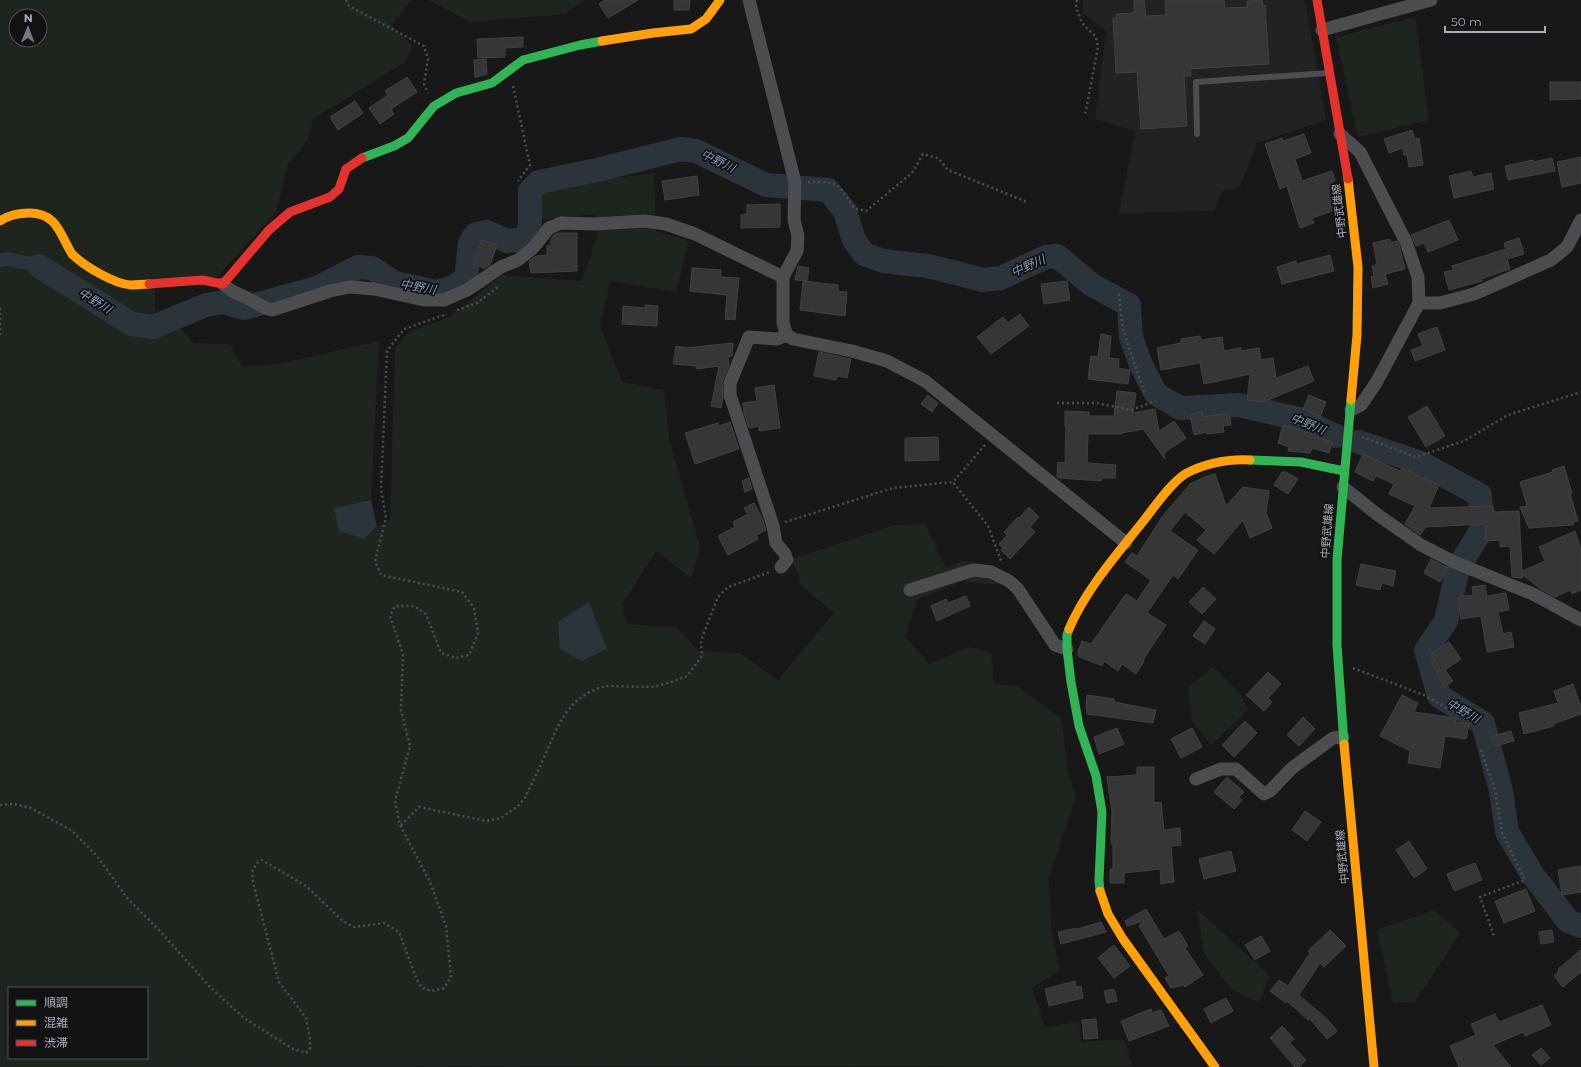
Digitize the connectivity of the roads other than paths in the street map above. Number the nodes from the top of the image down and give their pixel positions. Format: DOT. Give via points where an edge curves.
graph roads {
  1 [pos="720,0"];
  2 [pos="749,0"];
  3 [pos="1317,0"];
  4 [pos="1431,0"];
  5 [pos="1322,30"];
  6 [pos="1330,73"];
  7 [pos="1197,134"];
  8 [pos="1340,134"];
  9 [pos="1581,220"];
  10 [pos="0,221"];
  11 [pos="783,277"];
  12 [pos="223,284"];
  13 [pos="1419,303"];
  14 [pos="787,335"];
  15 [pos="1351,410"];
  16 [pos="1344,471"];
  17 [pos="1343,487"];
  18 [pos="1126,543"];
  19 [pos="781,567"];
  20 [pos="910,590"];
  21 [pos="1581,620"];
  22 [pos="1067,649"];
  23 [pos="1343,737"];
  24 [pos="1196,779"];
  25 [pos="1215,1067"];
  26 [pos="1374,1067"];
  1 -- 12 [label="street" via="706,19 691,29 580,45 523,60 492,83 456,93 434,106 408,138 363,157 346,169 339,189 330,197 290,212 269,230"];
  2 -- 11 [label="street" via="795,188 797,252"];
  3 -- 5 [label="street, 中野武雄線"];
  4 -- 5 [label="street"];
  5 -- 6 [label="street, 中野武雄線"];
  6 -- 7 [label="lane" via="1196,82"];
  6 -- 8 [label="street, 中野武雄線"];
  8 -- 13 [label="street" via="1360,152 1406,242 1418,277"];
  8 -- 15 [label="street, 中野武雄線" via="1351,197 1358,267 1357,334"];
  9 -- 13 [label="street" via="1567,247 1551,260 1474,294 1440,303"];
  10 -- 12 [label="street" via="20,213 40,212 54,221 72,254 86,265 119,283 130,285 202,280"];
  11 -- 12 [label="street" via="695,234 666,224 645,221 561,224 549,228 534,248 518,260 501,267 467,290 444,300 424,300 374,289 350,287 330,290 272,310 233,293"];
  11 -- 14 [label="street" via="782,323"];
  13 -- 15 [label="street" via="1376,383 1361,405"];
  14 -- 18 [label="street" via="793,339 887,361 925,381"];
  14 -- 19 [label="street" via="777,339 749,337 730,383 730,395 773,526 776,543 787,560"];
  15 -- 16 [label="street, 中野武雄線"];
  16 -- 17 [label="street, 中野武雄線"];
  16 -- 18 [label="street" via="1301,462 1237,459 1204,466 1184,475 1165,493"];
  17 -- 21 [label="street" via="1421,545 1454,562 1532,594"];
  17 -- 23 [label="street, 中野武雄線" via="1337,560 1338,662"];
  18 -- 22 [label="street" via="1084,600 1067,635"];
  20 -- 22 [label="street" via="973,570 991,572 1018,589 1055,645"];
  22 -- 25 [label="street" via="1078,726 1096,776 1102,812 1100,894 1122,939"];
  23 -- 24 [label="street" via="1333,738 1292,768 1264,794 1236,769 1221,769"];
  23 -- 26 [label="street, 中野武雄線"];
}
